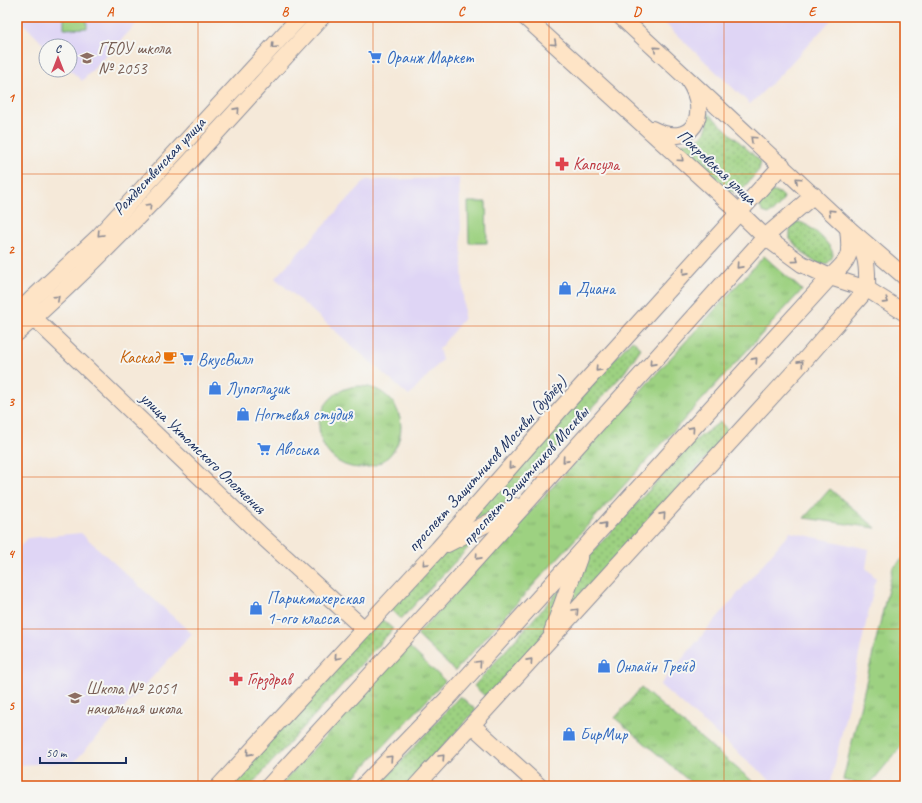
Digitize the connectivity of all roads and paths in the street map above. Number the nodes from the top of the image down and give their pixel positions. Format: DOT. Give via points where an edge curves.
graph roads {
  1 [pos="300,17"];
  2 [pos="322,17"];
  3 [pos="525,17"];
  4 [pos="621,17"];
  5 [pos="685,75"];
  6 [pos="642,123"];
  7 [pos="782,165"];
  8 [pos="814,195"];
  9 [pos="739,212"];
  10 [pos="848,228"];
  11 [pos="764,237"];
  12 [pos="830,277"];
  13 [pos="905,277"];
  14 [pos="867,289"];
  15 [pos="32,299"];
  16 [pos="17,313"];
  17 [pos="905,313"];
  18 [pos="34,318"];
  19 [pos="17,333"];
  20 [pos="537,492"];
  21 [pos="583,548"];
  22 [pos="438,549"];
  23 [pos="363,628"];
  24 [pos="549,640"];
  25 [pos="472,725"];
  26 [pos="219,786"];
  27 [pos="269,786"];
  28 [pos="363,786"];
  29 [pos="416,786"];
  30 [pos="538,786"];
  1 -- 15 [label="street, Рождественская улица, one-way" via="98,237"];
  18 -- 2 [label="street, Рождественская улица, one-way" via="104,252 165,189"];
  3 -- 6 [label="street, Покровская улица, one-way"];
  5 -- 4 [label="street, one-way"];
  5 -- 6 [label="street" via="694,88 698,106 698,118 694,128 688,133 673,136"];
  7 -- 5 [label="street, one-way"];
  6 -- 9 [label="street, Покровская улица, one-way"];
  8 -- 7 [label="street, one-way"];
  7 -- 9 [label="street, проспект Защитников Москвы (дублёр)"];
  10 -- 8 [label="street, one-way"];
  8 -- 11 [label="street, проспект Защитников Москвы"];
  9 -- 11 [label="street, Покровская улица"];
  9 -- 22 [label="street, проспект Защитников Москвы (дублёр), one-way"];
  10 -- 12 [label="street" via="849,254 845,262"];
  10 -- 13 [label="street"];
  10 -- 14 [label="street" via="864,250 867,261"];
  11 -- 12 [label="street, Покровская улица, one-way" via="802,264"];
  11 -- 20 [label="street, проспект Защитников Москвы, one-way"];
  12 -- 14 [label="street, Покровская улица"];
  21 -- 12 [label="street, one-way"];
  14 -- 17 [label="street, Покровская улица, one-way"];
  24 -- 14 [label="street, one-way"];
  15 -- 16 [label="street, Рождественская улица"];
  15 -- 18 [label="street" via="30,309"];
  18 -- 19 [label="street, Рождественская улица"];
  18 -- 23 [label="street, улица Ухтомского Ополчения" via="262,536"];
  20 -- 22 [label="street" via="498,518"];
  20 -- 27 [label="street, проспект Защитников Москвы, one-way"];
  21 -- 24 [label="street"];
  28 -- 21 [label="street, one-way" via="447,699"];
  22 -- 23 [label="street, проспект Защитников Москвы (дублёр), one-way"];
  23 -- 26 [label="street, проспект Защитников Москвы (дублёр), one-way"];
  25 -- 24 [label="street, one-way"];
  29 -- 25 [label="street, one-way"];
  25 -- 30 [label="street"];
}
